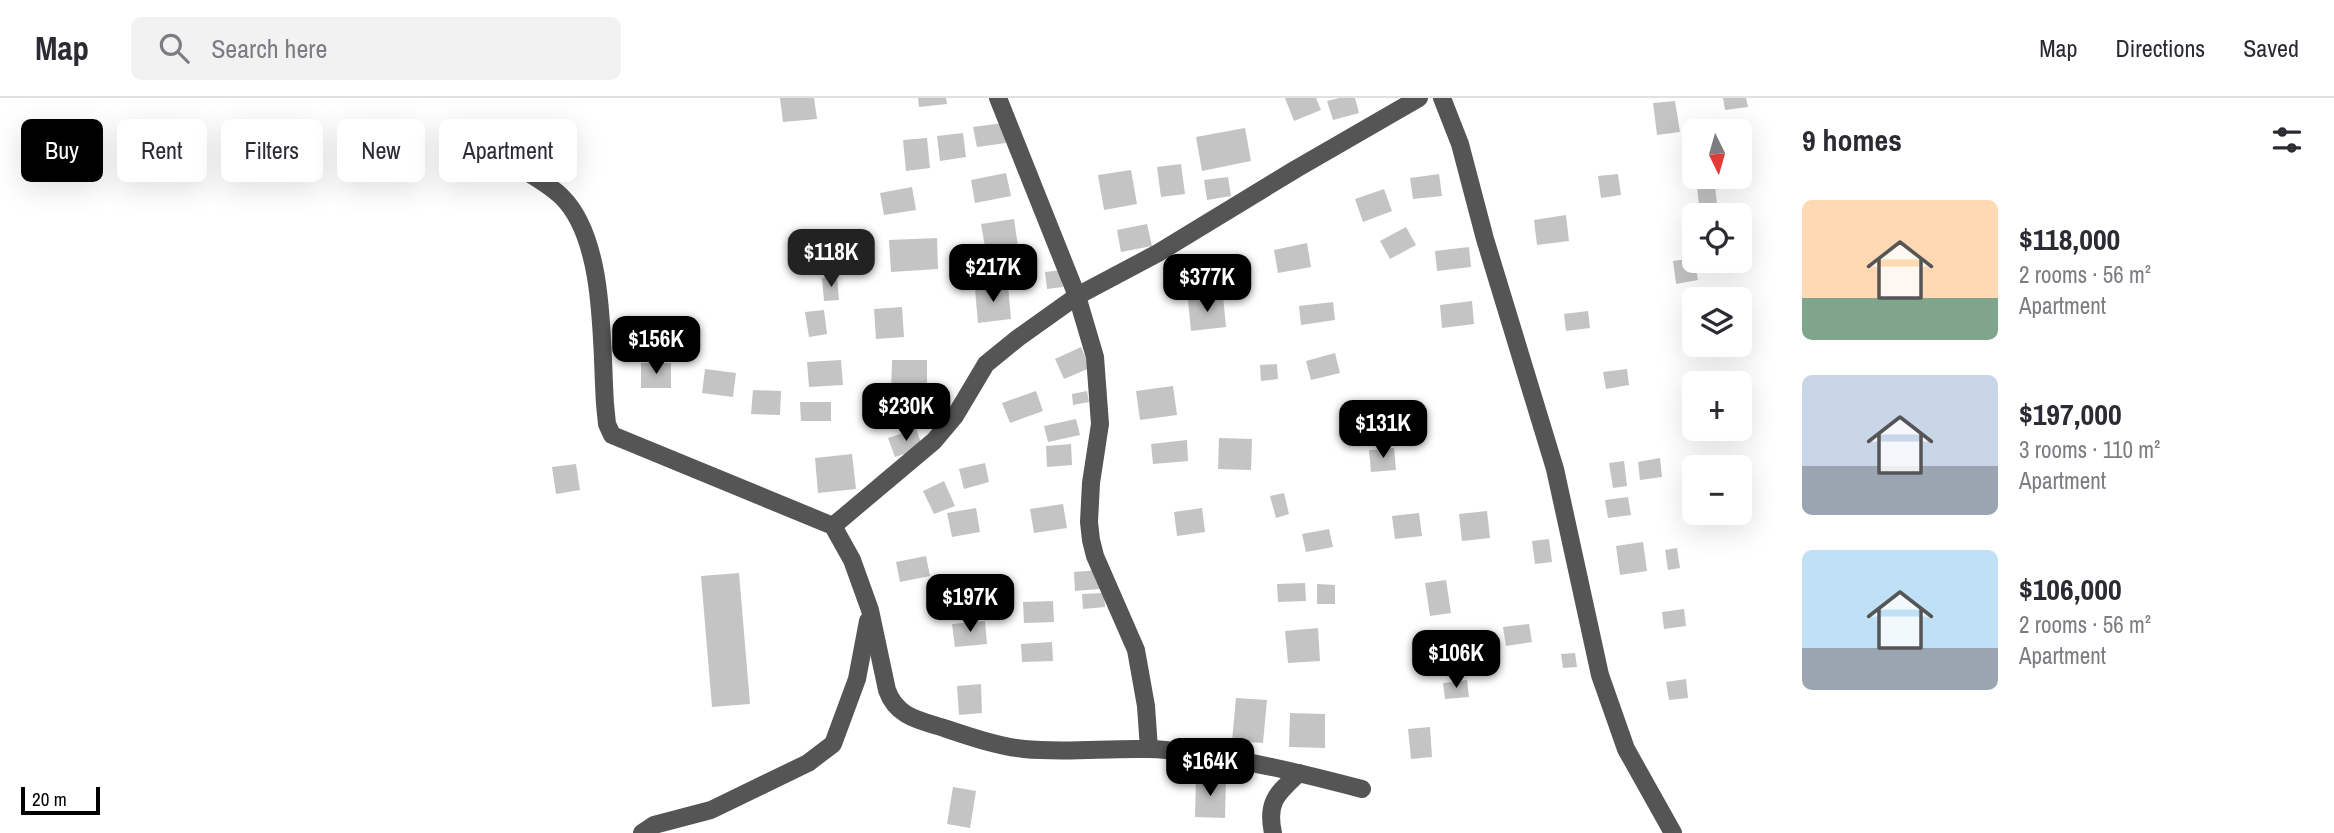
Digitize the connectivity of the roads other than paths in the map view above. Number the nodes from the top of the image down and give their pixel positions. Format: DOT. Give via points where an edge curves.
graph roads {
  1 [pos="998,98"];
  2 [pos="1419,98"];
  3 [pos="1442,98"];
  4 [pos="540,182"];
  5 [pos="1077,296"];
  6 [pos="833,526"];
  7 [pos="870,610"];
  8 [pos="1149,749"];
  9 [pos="1300,773"];
  10 [pos="1362,789"];
  11 [pos="642,833"];
  12 [pos="1273,833"];
  13 [pos="1673,833"];
  1 -- 5 [label="street"];
  2 -- 5 [label="street"];
  3 -- 13 [label="street" via="1460,144 1555,469 1600,675 1626,749"];
  4 -- 6 [label="street" via="561,196 577,217 592,253 607,425 612,435"];
  5 -- 6 [label="street" via="986,364 934,442"];
  5 -- 8 [label="street" via="1095,357 1100,405 1090,540 1136,650"];
  6 -- 7 [label="street" via="852,560"];
  7 -- 8 [label="street" via="891,702 910,717 1023,749"];
  7 -- 11 [label="street" via="857,679 832,744 808,763 711,810 654,825"];
  8 -- 9 [label="street"];
  9 -- 10 [label="street"];
  9 -- 12 [label="street" via="1273,801"];
}
